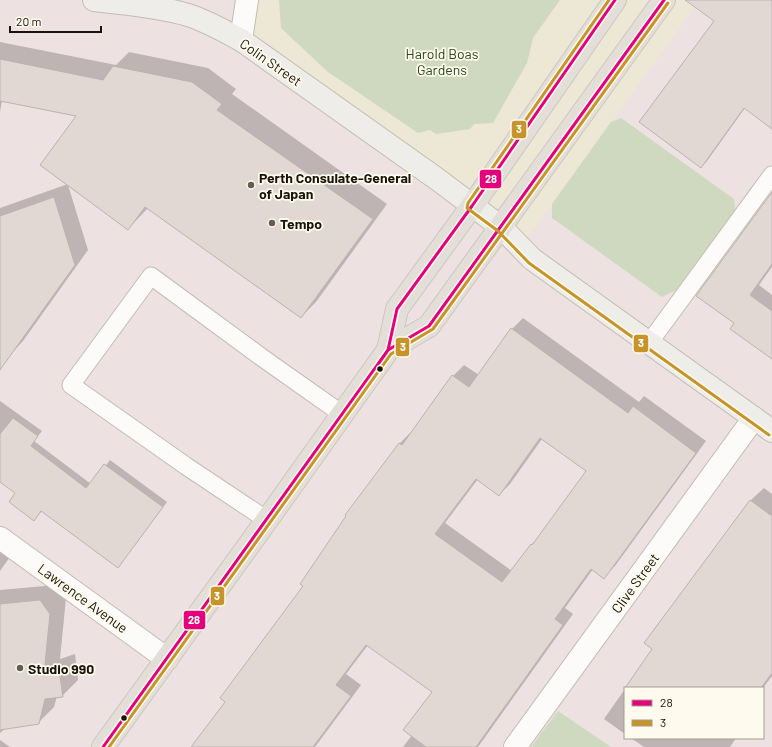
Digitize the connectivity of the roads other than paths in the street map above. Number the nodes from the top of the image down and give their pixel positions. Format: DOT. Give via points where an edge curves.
graph roads {
  1 [pos="94,0"];
  2 [pos="247,0"];
  3 [pos="614,0"];
  4 [pos="664,0"];
  5 [pos="241,40"];
  6 [pos="772,176"];
  7 [pos="472,206"];
  8 [pos="501,227"];
  9 [pos="648,343"];
  10 [pos="388,350"];
  11 [pos="342,414"];
  12 [pos="754,418"];
  13 [pos="772,431"];
  14 [pos="268,520"];
  15 [pos="0,538"];
  16 [pos="167,659"];
  17 [pos="104,747"];
  18 [pos="515,747"];
  1 -- 5 [label="street, Colin Street" via="188,15"];
  2 -- 5 [label="street"];
  3 -- 7 [label="main road"];
  4 -- 8 [label="main road"];
  5 -- 7 [label="street, Colin Street"];
  6 -- 9 [label="lane"];
  7 -- 8 [label="street, Colin Street"];
  7 -- 10 [label="main road" via="397,309"];
  8 -- 9 [label="street, Colin Street" via="532,259"];
  8 -- 10 [label="main road" via="429,326"];
  9 -- 12 [label="street, Colin Street"];
  10 -- 11 [label="main road"];
  11 -- 14 [label="main road"];
  11 -- 14 [label="lane" via="151,276 71,385"];
  12 -- 13 [label="street, Colin Street"];
  12 -- 18 [label="street, Clive Street"];
  14 -- 16 [label="main road"];
  15 -- 16 [label="street, Lawrence Avenue"];
  16 -- 17 [label="main road"];
}
